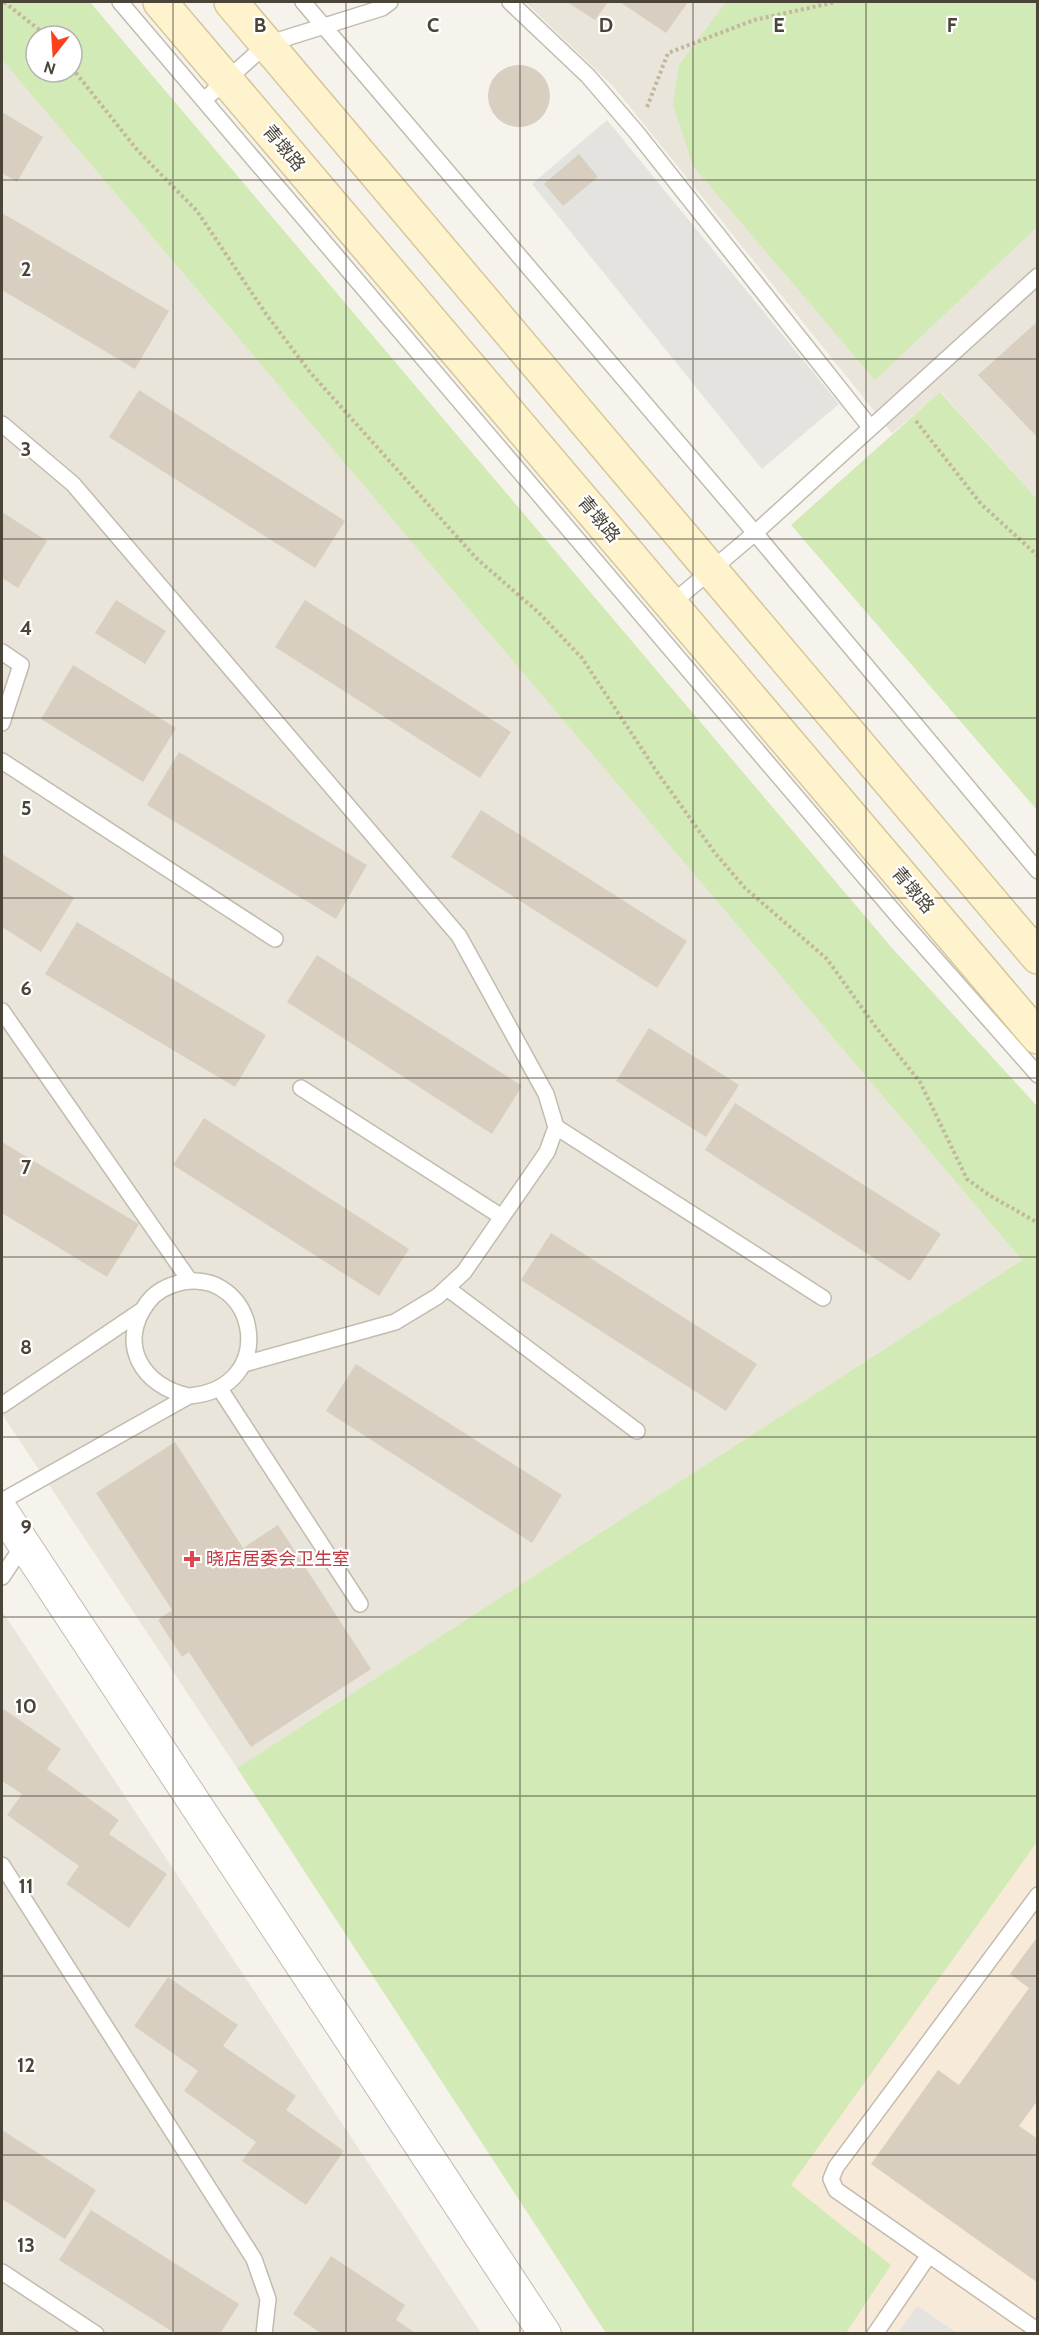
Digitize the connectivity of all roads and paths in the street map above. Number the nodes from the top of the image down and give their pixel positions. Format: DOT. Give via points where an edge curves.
graph roads {
  1 [pos="4,2"];
  2 [pos="120,2"];
  3 [pos="160,2"];
  4 [pos="231,2"];
  5 [pos="303,2"];
  6 [pos="390,2"];
  7 [pos="510,2"];
  8 [pos="836,2"];
  9 [pos="32,24"];
  10 [pos="324,26"];
  11 [pos="267,44"];
  12 [pos="84,83"];
  13 [pos="215,89"];
  14 [pos="637,133"];
  15 [pos="1038,276"];
  16 [pos="900,400"];
  17 [pos="2,424"];
  18 [pos="870,427"];
  19 [pos="755,532"];
  20 [pos="1038,556"];
  21 [pos="711,570"];
  22 [pos="671,604"];
  23 [pos="2,652"];
  24 [pos="2,723"];
  25 [pos="2,761"];
  26 [pos="1038,871"];
  27 [pos="275,939"];
  28 [pos="1038,957"];
  29 [pos="2,1011"];
  30 [pos="1038,1037"];
  31 [pos="1038,1075"];
  32 [pos="301,1088"];
  33 [pos="556,1127"];
  34 [pos="502,1217"];
  35 [pos="1038,1223"];
  36 [pos="190,1281"];
  37 [pos="447,1288"];
  38 [pos="823,1298"];
  39 [pos="141,1311"];
  40 [pos="244,1364"];
  41 [pos="220,1389"];
  42 [pos="189,1396"];
  43 [pos="2,1405"];
  44 [pos="637,1431"];
  45 [pos="2,1501"];
  46 [pos="2,1511"];
  47 [pos="24,1544"];
  48 [pos="2,1577"];
  49 [pos="360,1604"];
  50 [pos="2,1865"];
  51 [pos="1038,1895"];
  52 [pos="929,2255"];
  53 [pos="2,2272"];
  54 [pos="1038,2331"];
  55 [pos="96,2334"];
  56 [pos="264,2334"];
  57 [pos="545,2334"];
  58 [pos="875,2334"];
  1 -- 9 [label="path"];
  2 -- 13 [label="lane"];
  3 -- 13 [label="main road, 青墩路"];
  4 -- 11 [label="main road"];
  5 -- 10 [label="lane"];
  6 -- 10 [label="lane"];
  7 -- 14 [label="lane" via="588,76"];
  8 -- 14 [label="path" via="754,20 668,53"];
  10 -- 11 [label="lane"];
  10 -- 19 [label="lane"];
  11 -- 13 [label="lane"];
  11 -- 21 [label="main road"];
  12 -- 35 [label="path" via="138,151 197,211 266,314 351,420 476,558 538,612 582,658 715,853 745,888 827,959 920,1082 967,1179"];
  13 -- 22 [label="main road, 青墩路"];
  13 -- 31 [label="lane" via="902,921"];
  14 -- 18 [label="lane"];
  15 -- 16 [label="lane"];
  16 -- 18 [label="lane"];
  16 -- 20 [label="path" via="981,504"];
  17 -- 33 [label="lane" via="73,484 459,936 546,1094"];
  18 -- 19 [label="lane"];
  19 -- 21 [label="lane"];
  19 -- 26 [label="lane"];
  21 -- 22 [label="lane"];
  21 -- 28 [label="main road"];
  22 -- 30 [label="main road, 青墩路"];
  23 -- 24 [label="lane" via="21,665"];
  25 -- 27 [label="lane"];
  29 -- 36 [label="lane"];
  32 -- 34 [label="lane"];
  33 -- 34 [label="lane" via="547,1152"];
  33 -- 38 [label="lane"];
  34 -- 37 [label="lane" via="464,1272"];
  36 -- 39 [label="lane" via="161,1289"];
  36 -- 40 [label="lane" via="220,1288 240,1308 250,1342"];
  37 -- 40 [label="lane" via="395,1322"];
  37 -- 44 [label="lane"];
  39 -- 42 [label="lane" via="135,1329 135,1349 142,1367 154,1382"];
  39 -- 43 [label="lane"];
  40 -- 41 [label="lane"];
  41 -- 42 [label="lane"];
  41 -- 49 [label="lane"];
  42 -- 45 [label="lane"];
  46 -- 47 [label="street"];
  47 -- 48 [label="lane"];
  47 -- 57 [label="street"];
  50 -- 56 [label="lane" via="254,2259 268,2299"];
  51 -- 52 [label="lane" via="836,2167 831,2179 836,2190"];
  52 -- 54 [label="lane"];
  52 -- 58 [label="lane"];
  53 -- 55 [label="lane"];
}
